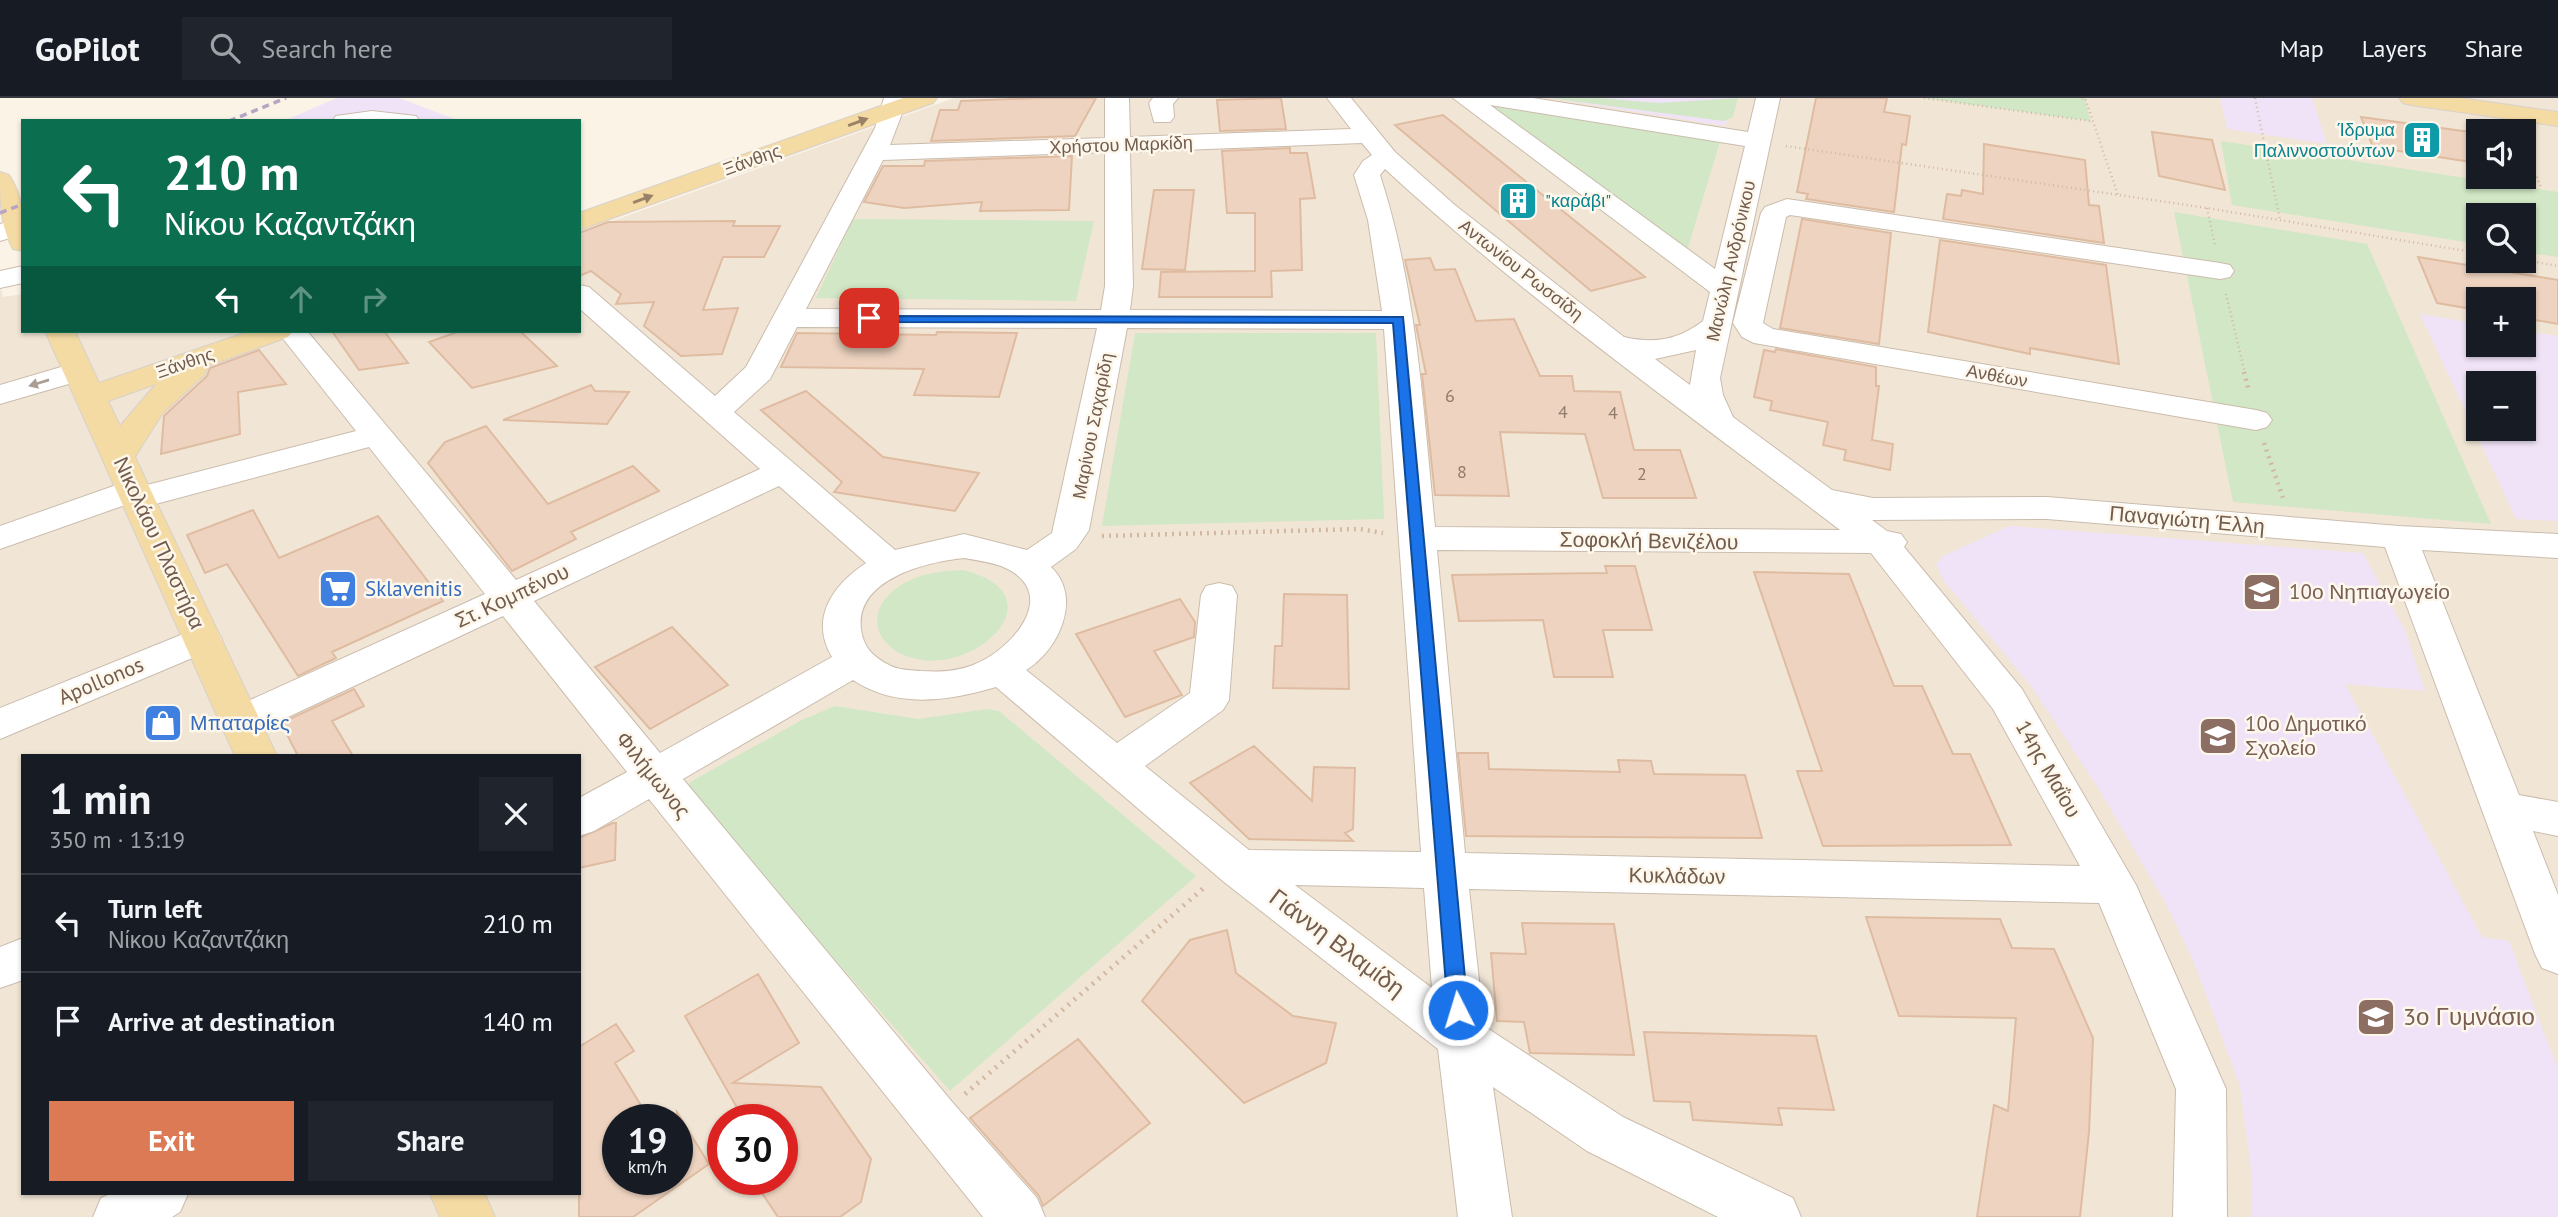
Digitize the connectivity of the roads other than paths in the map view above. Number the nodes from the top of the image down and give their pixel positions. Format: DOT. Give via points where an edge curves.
graph roads {
  1 [pos="925,98"];
  2 [pos="1117,98"];
  3 [pos="1339,98"];
  4 [pos="1465,98"];
  5 [pos="1489,98"];
  6 [pos="1768,98"];
  7 [pos="2411,98"];
  8 [pos="2491,98"];
  9 [pos="887,102"];
  10 [pos="2558,107"];
  11 [pos="363,119"];
  12 [pos="384,119"];
  13 [pos="2558,119"];
  14 [pos="1758,141"];
  15 [pos="1117,146"];
  16 [pos="1377,146"];
  17 [pos="874,153"];
  18 [pos="1,188"];
  19 [pos="581,201"];
  20 [pos="1447,212"];
  21 [pos="1381,220"];
  22 [pos="581,221"];
  23 [pos="13,234"];
  24 [pos="1732,256"];
  25 [pos="1763,260"];
  26 [pos="2220,271"];
  27 [pos="21,275"];
  28 [pos="0,280"];
  29 [pos="1724,289"];
  30 [pos="581,295"];
  31 [pos="788,318"];
  32 [pos="1114,319"];
  33 [pos="1399,320"];
  34 [pos="1716,325"];
  35 [pos="62,333"];
  36 [pos="266,333"];
  37 [pos="294,333"];
  38 [pos="217,341"];
  39 [pos="1615,343"];
  40 [pos="85,383"];
  41 [pos="0,395"];
  42 [pos="716,412"];
  43 [pos="2256,420"];
  44 [pos="1720,422"];
  45 [pos="378,435"];
  46 [pos="119,456"];
  47 [pos="784,471"];
  48 [pos="136,494"];
  49 [pos="1818,496"];
  50 [pos="1963,508"];
  51 [pos="2399,537"];
  52 [pos="0,538"];
  53 [pos="1415,538"];
  54 [pos="1883,544"];
  55 [pos="2558,546"];
  56 [pos="889,564"];
  57 [pos="1029,566"];
  58 [pos="1219,595"];
  59 [pos="509,598"];
  60 [pos="203,639"];
  61 [pos="855,661"];
  62 [pos="1000,669"];
  63 [pos="240,722"];
  64 [pos="0,724"];
  65 [pos="255,754"];
  66 [pos="1115,765"];
  67 [pos="654,776"];
  68 [pos="2502,809"];
  69 [pos="581,818"];
  70 [pos="2558,819"];
  71 [pos="1240,870"];
  72 [pos="1445,872"];
  73 [pos="2114,885"];
  74 [pos="2558,954"];
  75 [pos="21,959"];
  76 [pos="0,968"];
  77 [pos="1461,1038"];
  78 [pos="159,1195"];
  79 [pos="457,1195"];
  80 [pos="120,1217"];
  81 [pos="468,1217"];
  82 [pos="1018,1217"];
  83 [pos="1485,1217"];
  84 [pos="1774,1217"];
  85 [pos="2200,1217"];
  1 -- 9 [label="main road, Ξάνθης"];
  2 -- 15 [label="street, Μαρίνου Σαχαρίδη"];
  3 -- 16 [label="street, Αντωνίου Ρωσσίδη"];
  4 -- 29 [label="street"];
  5 -- 14 [label="street"];
  6 -- 14 [label="street, Μανώλη Ανδρόνικου"];
  7 -- 13 [label="main road"];
  8 -- 10 [label="main road"];
  9 -- 17 [label="street"];
  9 -- 19 [label="main road, Ξάνθης"];
  22 -- 9 [label="main road, Ξάνθης, one-way"];
  11 -- 12 [label="street"];
  14 -- 24 [label="street, Μανώλη Ανδρόνικου"];
  15 -- 16 [label="street, Χρήστου Μαρκίδη"];
  15 -- 17 [label="street, Χρήστου Μαρκίδη"];
  15 -- 32 [label="street, Μαρίνου Σαχαρίδη" via="1119,286"];
  16 -- 20 [label="street, Αντωνίου Ρωσσίδη"];
  16 -- 21 [label="street" via="1367,175"];
  17 -- 31 [label="street"];
  18 -- 23 [label="main road"];
  20 -- 21 [label="street"];
  20 -- 39 [label="street, Αντωνίου Ρωσσίδη"];
  21 -- 33 [label="street"];
  24 -- 25 [label="street"];
  24 -- 29 [label="street, Μανώλη Ανδρόνικου"];
  25 -- 26 [label="street" via="1773,216 1780,208 1793,208"];
  25 -- 43 [label="street, Ανθέων" via="1748,327 1765,337"];
  27 -- 28 [label="street"];
  29 -- 34 [label="street, Μανώλη Ανδρόνικου"];
  30 -- 42 [label="street"];
  31 -- 32 [label="street"];
  31 -- 42 [label="street" via="759,372"];
  32 -- 33 [label="street"];
  32 -- 57 [label="street, Μαρίνου Σαχαρίδη" via="1068,536"];
  33 -- 53 [label="street"];
  34 -- 39 [label="street" via="1699,340 1673,350 1639,350"];
  34 -- 44 [label="street, Μανώλη Ανδρόνικου" via="1704,389"];
  35 -- 40 [label="main road, Νικολάου Πλαστήρα"];
  36 -- 38 [label="main road, Ξάνθης"];
  37 -- 45 [label="street, Φιλήμωνος"];
  38 -- 40 [label="main road, Ξάνθης"];
  38 -- 46 [label="main road" via="160,396 130,433"];
  39 -- 44 [label="street, Αντωνίου Ρωσσίδη"];
  40 -- 41 [label="street, one-way"];
  40 -- 46 [label="main road, Νικολάου Πλαστήρα"];
  42 -- 47 [label="street"];
  44 -- 49 [label="street, 14ης Μαΐου"];
  45 -- 48 [label="street"];
  45 -- 59 [label="street, Φιλήμωνος"];
  46 -- 48 [label="main road, Νικολάου Πλαστήρα"];
  47 -- 56 [label="street"];
  47 -- 59 [label="street, Στ. Κομπένου"];
  48 -- 52 [label="street"];
  48 -- 60 [label="main road, Νικολάου Πλαστήρα"];
  49 -- 50 [label="street, Παναγιώτη Έλλη" via="1872,509"];
  49 -- 54 [label="street, 14ης Μαΐου"];
  50 -- 51 [label="street, Παναγιώτη Έλλη" via="2047,508"];
  50 -- 54 [label="street"];
  51 -- 55 [label="street, Παναγιώτη Έλλη"];
  51 -- 68 [label="street"];
  53 -- 54 [label="street, Σοφοκλή Βενιζέλου"];
  53 -- 72 [label="street"];
  54 -- 73 [label="street, 14ης Μαΐου" via="2008,699"];
  56 -- 57 [label="street" via="926,550 964,546 989,548"];
  56 -- 61 [label="street" via="861,584 844,610 842,637"];
  57 -- 62 [label="street" via="1039,575 1049,597 1046,621 1032,646"];
  58 -- 66 [label="street" via="1209,700"];
  59 -- 63 [label="street, Στ. Κομπένου"];
  59 -- 67 [label="street, Φιλήμωνος"];
  60 -- 63 [label="main road, Νικολάου Πλαστήρα"];
  60 -- 64 [label="street, Apollonos"];
  61 -- 62 [label="street" via="869,673 910,686 960,684"];
  61 -- 67 [label="street"];
  62 -- 66 [label="street, Γιάννη Βλαμίδη"];
  63 -- 65 [label="main road, Νικολάου Πλαστήρα"];
  66 -- 71 [label="street, Γιάννη Βλαμίδη"];
  67 -- 69 [label="street"];
  67 -- 82 [label="street, Φιλήμωνος"];
  68 -- 70 [label="street"];
  68 -- 74 [label="street"];
  71 -- 72 [label="street, Κυκλάδων"];
  71 -- 77 [label="street, Γιάννη Βλαμίδη"];
  72 -- 73 [label="street, Κυκλάδων"];
  72 -- 77 [label="street"];
  73 -- 85 [label="street, 14ης Μαΐου" via="2201,1089"];
  75 -- 76 [label="street"];
  77 -- 83 [label="street"];
  77 -- 84 [label="street, Γιάννη Βλαμίδη" via="1605,1135"];
  78 -- 80 [label="street"];
  79 -- 81 [label="main road"];
}
